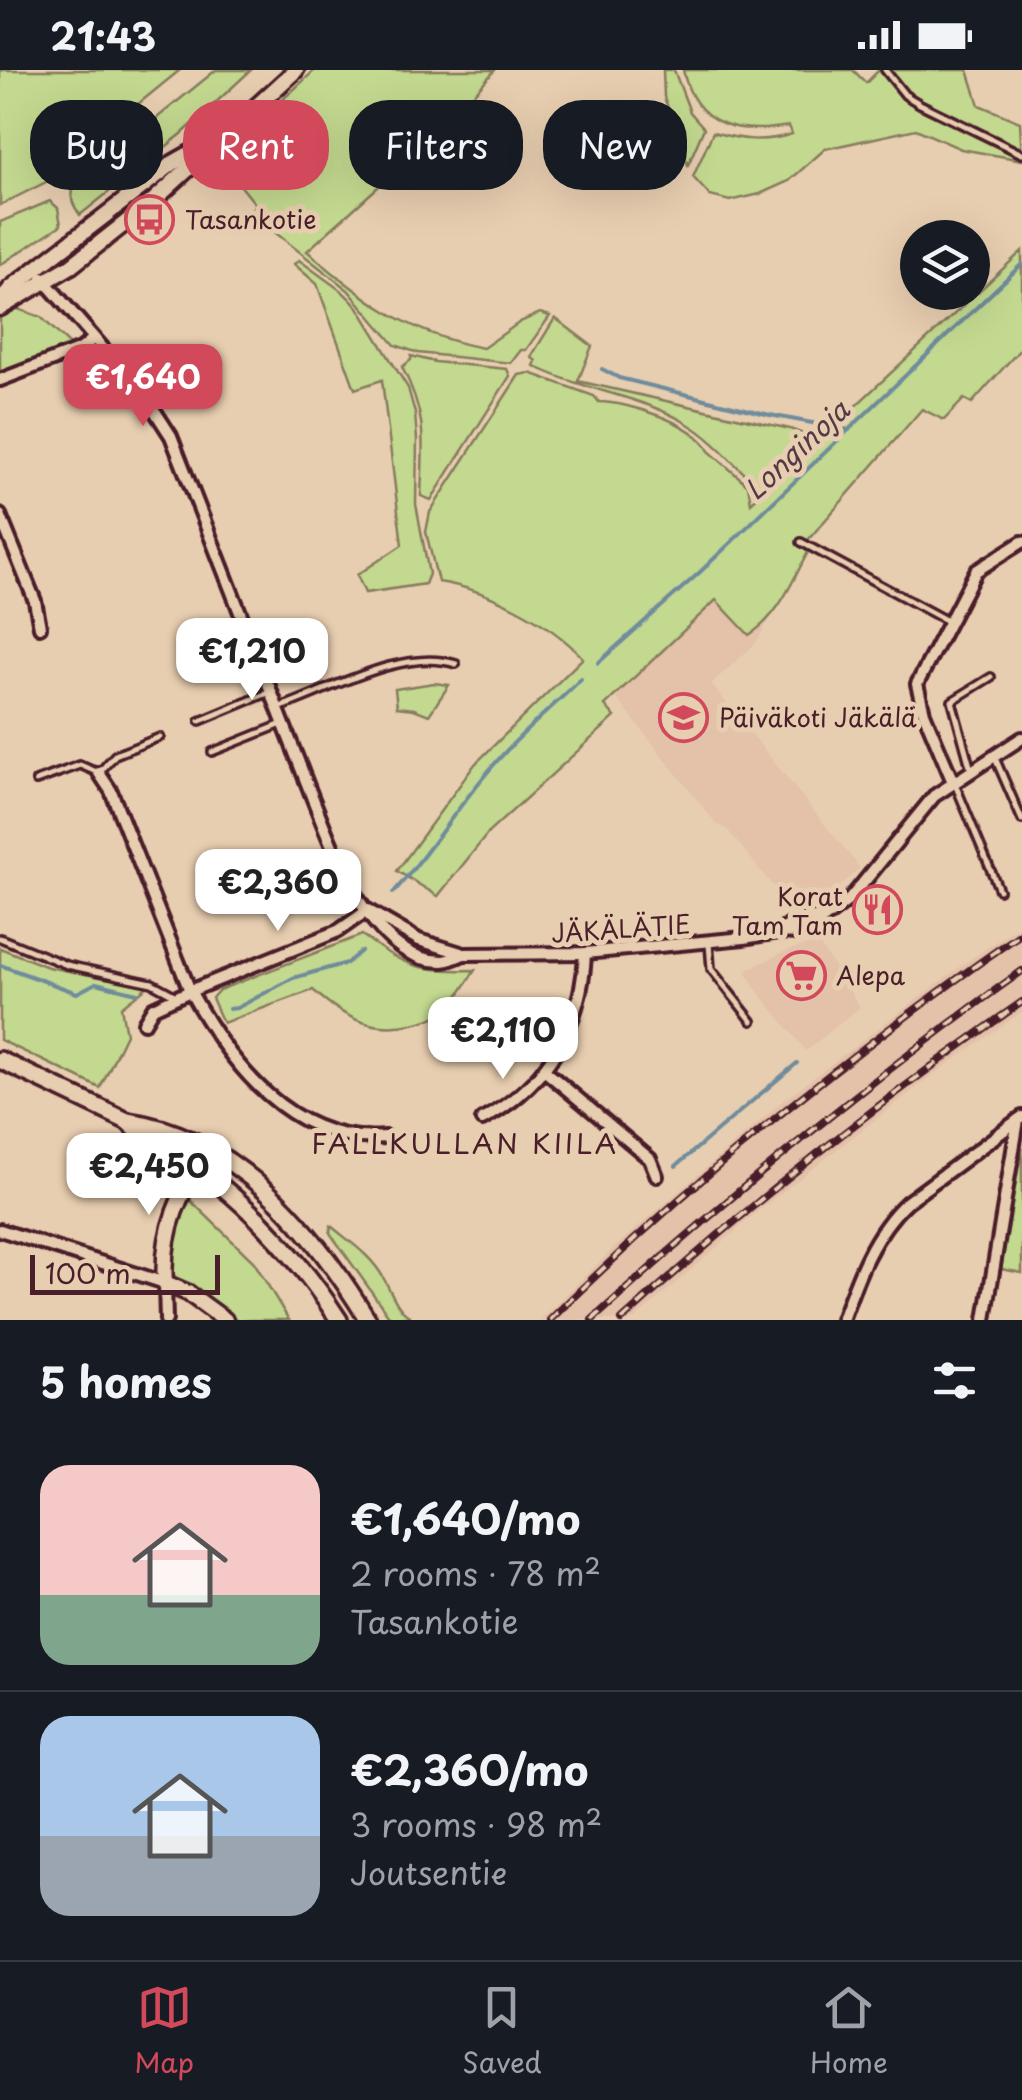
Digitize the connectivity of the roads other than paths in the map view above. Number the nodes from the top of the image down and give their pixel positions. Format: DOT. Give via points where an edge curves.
graph roads {
  1 [pos="296,70"];
  2 [pos="886,70"];
  3 [pos="262,100"];
  4 [pos="1022,154"];
  5 [pos="183,157"];
  6 [pos="183,176"];
  7 [pos="36,270"];
  8 [pos="46,283"];
  9 [pos="0,305"];
  10 [pos="93,339"];
  11 [pos="0,380"];
  12 [pos="0,514"];
  13 [pos="801,542"];
  14 [pos="1022,542"];
  15 [pos="949,622"];
  16 [pos="40,627"];
  17 [pos="456,664"];
  18 [pos="991,678"];
  19 [pos="270,692"];
  20 [pos="276,709"];
  21 [pos="200,720"];
  22 [pos="282,724"];
  23 [pos="160,737"];
  24 [pos="1022,738"];
  25 [pos="212,752"];
  26 [pos="994,756"];
  27 [pos="972,770"];
  28 [pos="98,773"];
  29 [pos="36,781"];
  30 [pos="953,782"];
  31 [pos="1022,820"];
  32 [pos="998,890"];
  33 [pos="368,910"];
  34 [pos="0,938"];
  35 [pos="708,942"];
  36 [pos="585,953"];
  37 [pos="190,990"];
  38 [pos="176,996"];
  39 [pos="752,1021"];
  40 [pos="144,1023"];
  41 [pos="0,1060"];
  42 [pos="544,1070"];
  43 [pos="1020,1119"];
  44 [pos="482,1120"];
  45 [pos="127,1121"];
  46 [pos="385,1136"];
  47 [pos="210,1148"];
  48 [pos="195,1168"];
  49 [pos="658,1176"];
  50 [pos="0,1230"];
  51 [pos="165,1284"];
  52 [pos="166,1320"];
  53 [pos="225,1320"];
  54 [pos="339,1320"];
  55 [pos="368,1320"];
  56 [pos="842,1320"];
  57 [pos="985,1320"];
  1 -- 3 [label="main road"];
  2 -- 4 [label="lane" via="905,95"];
  5 -- 7 [label="main road"];
  6 -- 8 [label="main road"];
  7 -- 8 [label="street"];
  7 -- 9 [label="main road"];
  8 -- 9 [label="main road"];
  8 -- 10 [label="street"];
  10 -- 11 [label="street"];
  10 -- 19 [label="street" via="171,436"];
  12 -- 16 [label="street"];
  13 -- 15 [label="lane"];
  14 -- 15 [label="street" via="976,572"];
  15 -- 30 [label="street" via="917,684"];
  17 -- 20 [label="lane" via="402,662"];
  18 -- 27 [label="lane" via="952,702"];
  19 -- 20 [label="street"];
  19 -- 21 [label="lane"];
  20 -- 22 [label="street"];
  22 -- 25 [label="lane"];
  22 -- 33 [label="street" via="336,854"];
  23 -- 28 [label="lane" via="115,755"];
  24 -- 26 [label="street, JÄKÄLÄTIE"];
  26 -- 27 [label="street, JÄKÄLÄTIE"];
  26 -- 31 [label="lane"];
  27 -- 30 [label="street, JÄKÄLÄTIE"];
  28 -- 29 [label="lane" via="80,765"];
  28 -- 37 [label="street"];
  30 -- 32 [label="lane"];
  30 -- 35 [label="street, JÄKÄLÄTIE" via="924,805 850,900 797,933"];
  33 -- 36 [label="street, JÄKÄLÄTIE" via="376,927 414,954 444,961 464,954"];
  33 -- 37 [label="street" via="338,931"];
  34 -- 38 [label="lane"];
  35 -- 36 [label="street, JÄKÄLÄTIE"];
  35 -- 39 [label="lane" via="712,969"];
  36 -- 42 [label="street" via="575,1016"];
  37 -- 38 [label="street"];
  37 -- 46 [label="street" via="240,1069 276,1102 332,1131"];
  38 -- 40 [label="street" via="153,1008"];
  41 -- 45 [label="main road"];
  42 -- 44 [label="street"];
  42 -- 49 [label="street" via="635,1141"];
  43 -- 56 [label="street" via="898,1210 863,1266"];
  43 -- 57 [label="street"];
  45 -- 47 [label="main road"];
  45 -- 48 [label="main road"];
  47 -- 48 [label="main road"];
  47 -- 55 [label="main road" via="240,1168 313,1240"];
  48 -- 51 [label="main road" via="171,1220"];
  48 -- 54 [label="main road" via="258,1218"];
  50 -- 51 [label="street"];
  51 -- 52 [label="street"];
  51 -- 53 [label="main road"];
}
